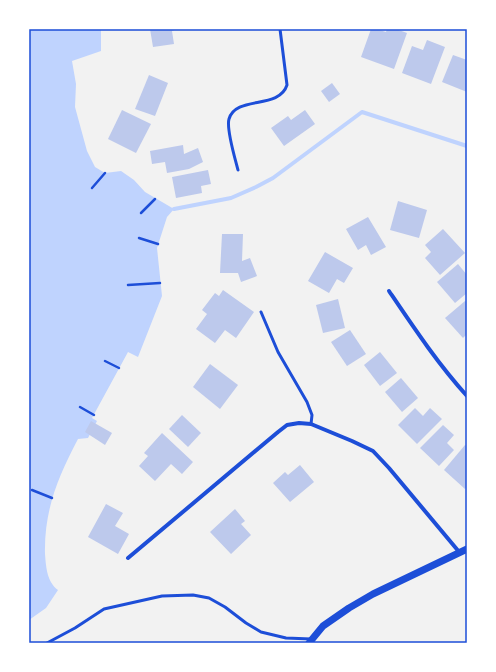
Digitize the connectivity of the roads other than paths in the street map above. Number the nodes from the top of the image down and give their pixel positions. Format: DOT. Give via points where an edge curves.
graph roads {
  1 [pos="280,29"];
  2 [pos="238,170"];
  3 [pos="390,292"];
  4 [pos="261,312"];
  5 [pos="467,396"];
  6 [pos="311,424"];
  7 [pos="467,550"];
  8 [pos="460,553"];
  9 [pos="128,558"];
  10 [pos="310,641"];
  11 [pos="47,643"];
  1 -- 2 [label="lane" via="287,85 285,91 280,96 240,108 229,119"];
  3 -- 5 [label="street" via="424,343"];
  4 -- 6 [label="lane" via="278,352 307,402 312,414"];
  6 -- 8 [label="street" via="373,452"];
  6 -- 9 [label="street" via="287,425"];
  7 -- 8 [label="street"];
  8 -- 10 [label="street" via="367,598 323,626"];
  10 -- 11 [label="lane" via="261,632 215,601 193,595 162,596 104,609"];
}
